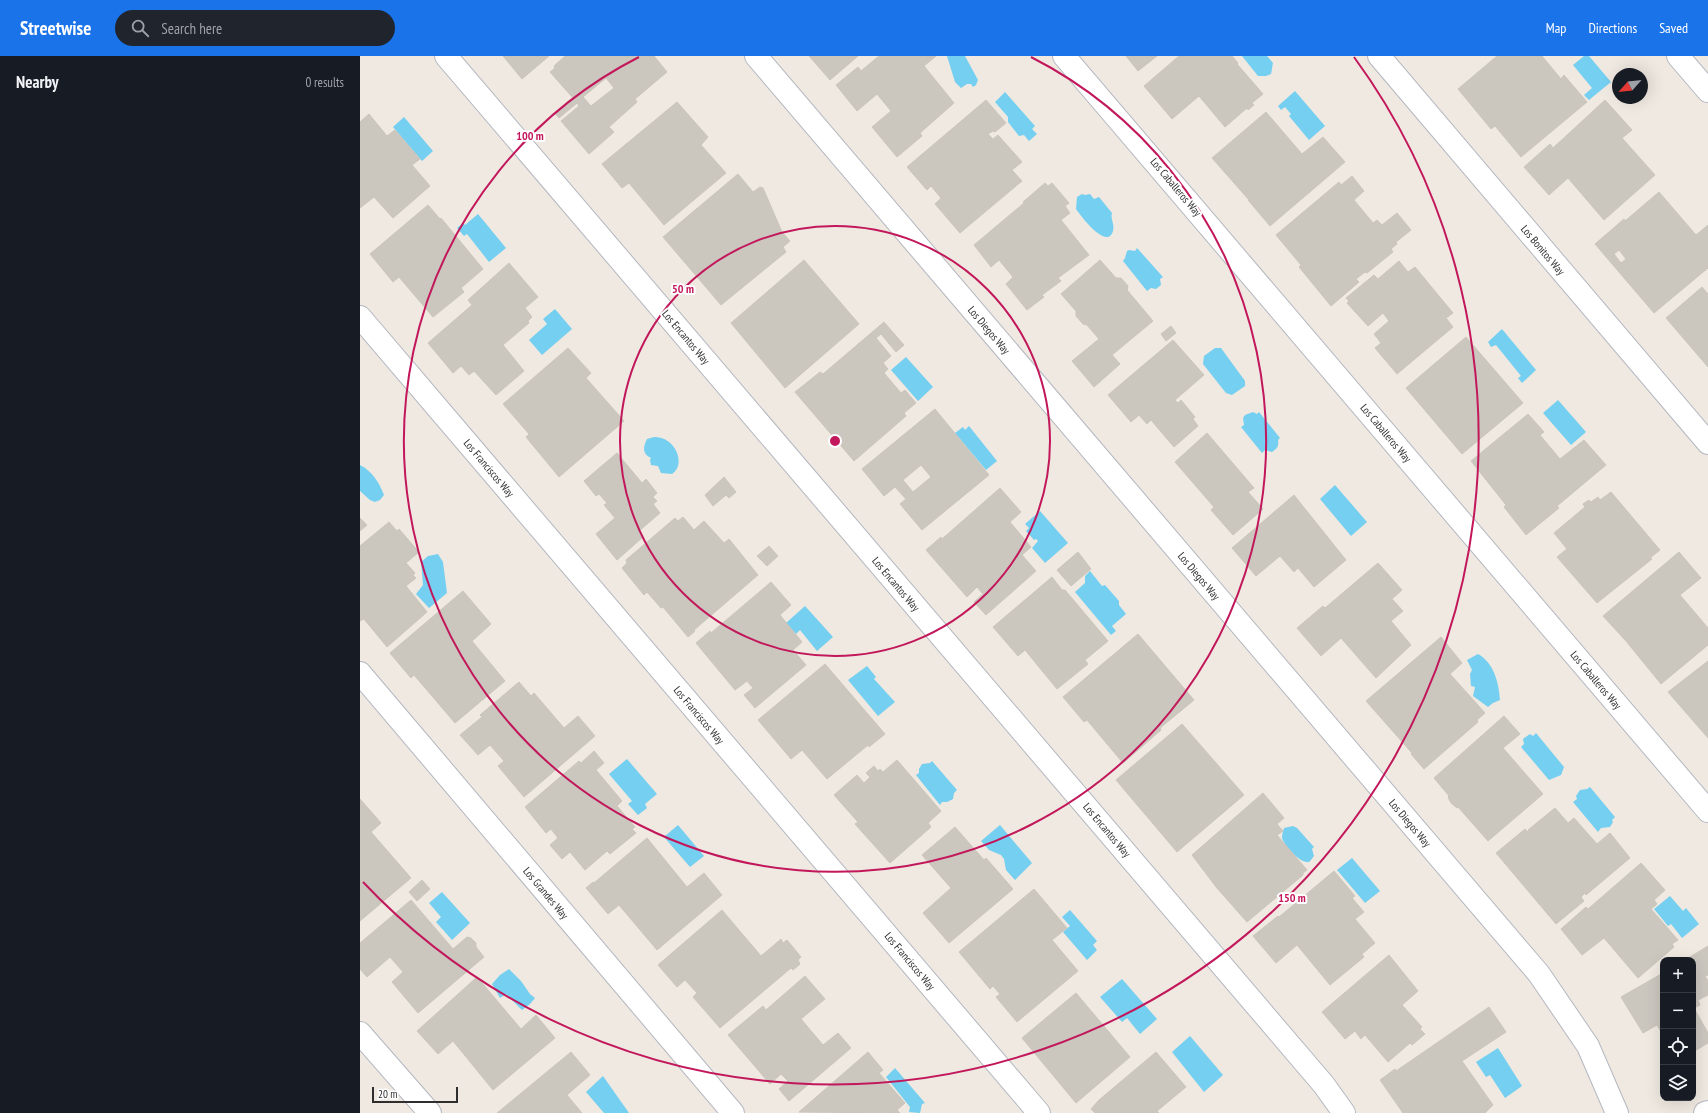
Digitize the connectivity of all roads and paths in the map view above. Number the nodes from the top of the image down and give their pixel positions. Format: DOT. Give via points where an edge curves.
graph roads {
  1 [pos="446,56"];
  2 [pos="756,56"];
  3 [pos="1064,56"];
  4 [pos="1379,56"];
  5 [pos="1678,56"];
  6 [pos="1708,91"];
  7 [pos="360,317"];
  8 [pos="1708,443"];
  9 [pos="360,673"];
  10 [pos="1708,811"];
  11 [pos="360,1033"];
  12 [pos="430,1113"];
  13 [pos="733,1113"];
  14 [pos="1039,1113"];
  15 [pos="1344,1113"];
  16 [pos="1618,1113"];
  1 -- 15 [label="street, Los Encantos Way" via="1319,1079"];
  2 -- 16 [label="street, Los Diegos Way" via="1539,974 1588,1046"];
  3 -- 10 [label="street, Los Caballeros Way"];
  4 -- 8 [label="street, Los Bonitos Way"];
  5 -- 6 [label="street"];
  7 -- 14 [label="street, Los Franciscos Way"];
  9 -- 13 [label="street, Los Grandes Way"];
  11 -- 12 [label="street"];
}
